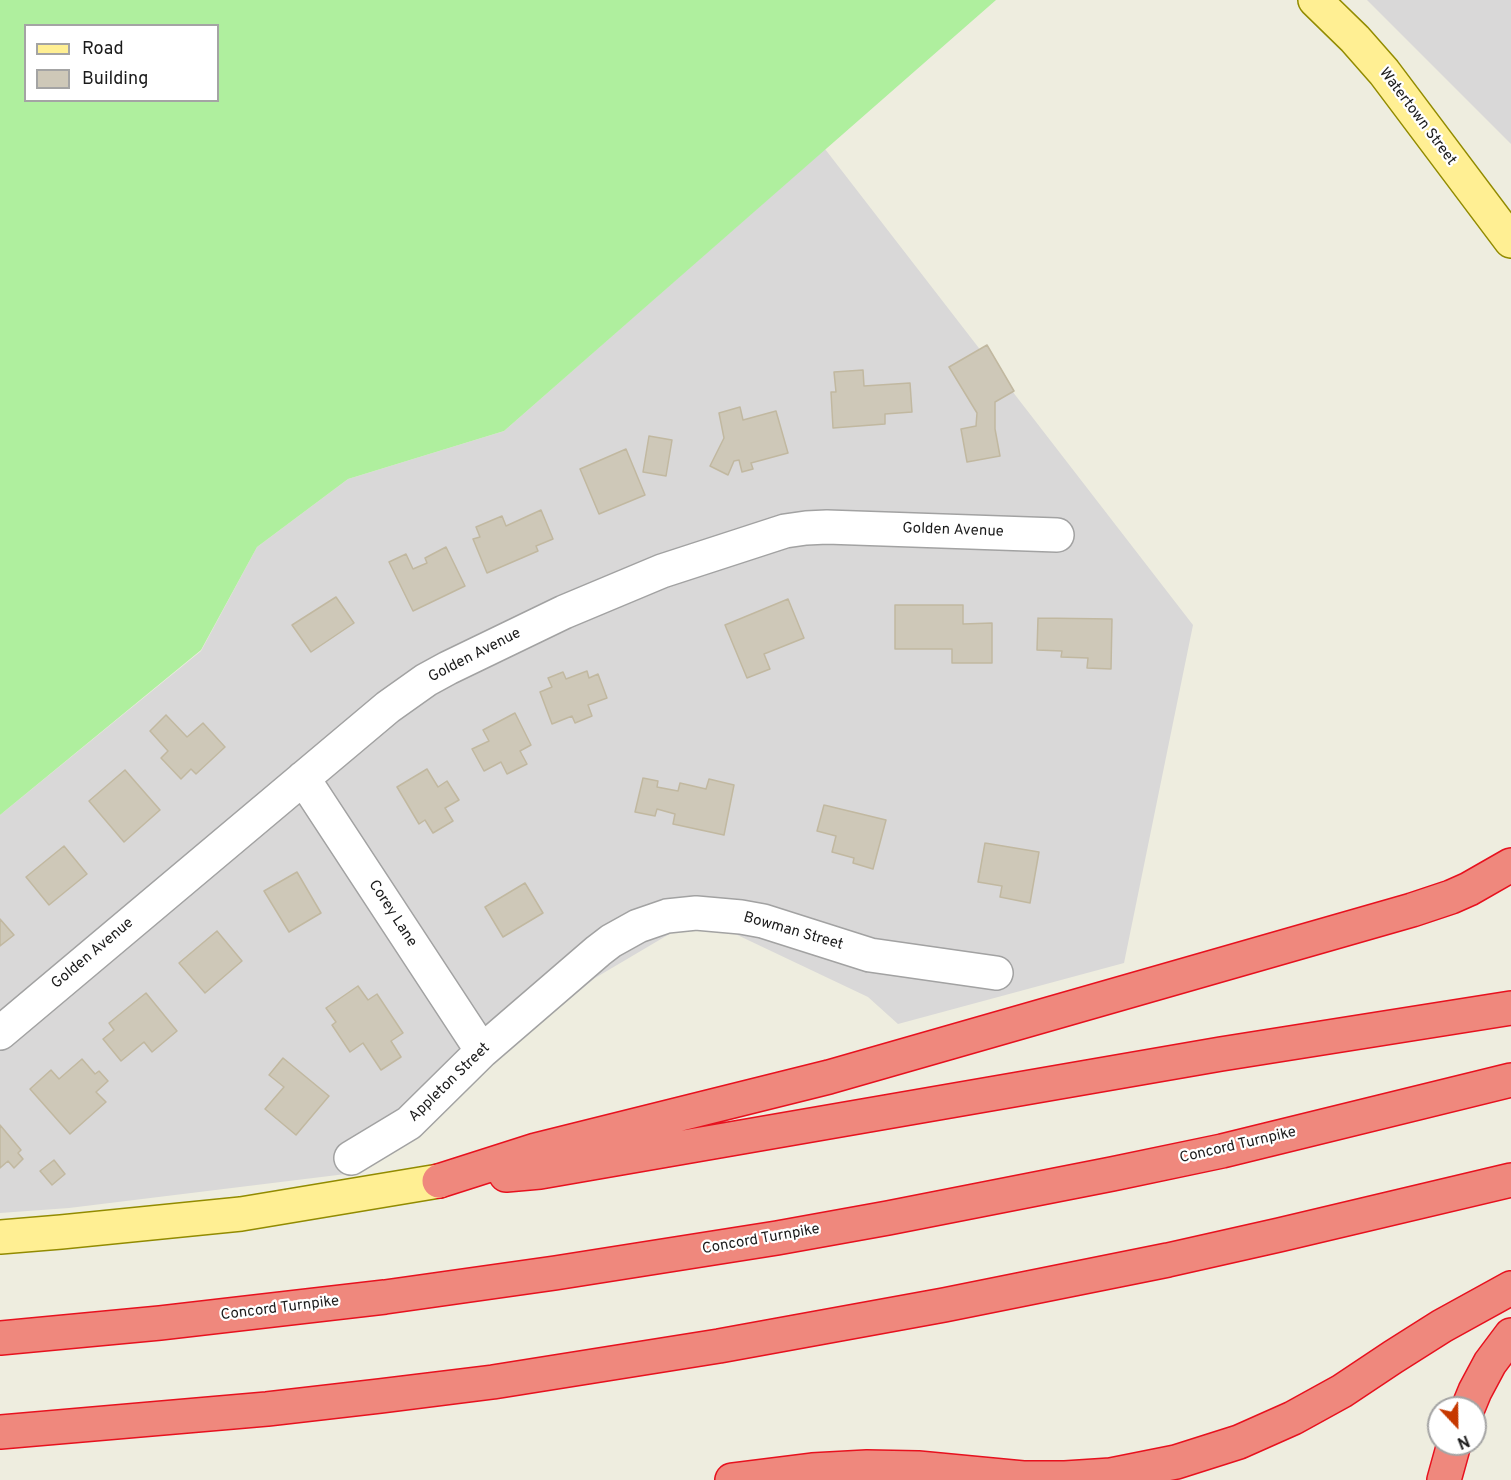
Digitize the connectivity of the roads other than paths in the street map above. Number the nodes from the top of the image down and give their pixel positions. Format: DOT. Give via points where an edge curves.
graph roads {
  1 [pos="1315,0"];
  2 [pos="1511,241"];
  3 [pos="1057,535"];
  4 [pos="303,778"];
  5 [pos="1511,865"];
  6 [pos="996,973"];
  7 [pos="542,999"];
  8 [pos="1511,1008"];
  9 [pos="0,1033"];
  10 [pos="482,1051"];
  11 [pos="1511,1080"];
  12 [pos="351,1158"];
  13 [pos="1511,1180"];
  14 [pos="439,1181"];
  15 [pos="0,1237"];
  16 [pos="1511,1288"];
  17 [pos="1511,1335"];
  18 [pos="0,1338"];
  19 [pos="1473,1396"];
  20 [pos="0,1432"];
  21 [pos="1451,1456"];
  22 [pos="1025,1479"];
  23 [pos="732,1480"];
  24 [pos="1444,1480"];
  1 -- 2 [label="main road, Watertown Street" via="1384,72"];
  3 -- 4 [label="street, Golden Avenue" via="827,527 762,537 639,580 448,668 387,707"];
  4 -- 9 [label="street, Golden Avenue"];
  4 -- 10 [label="street, Corey Lane"];
  5 -- 14 [label="highway" via="1469,889 1412,910 829,1077 536,1150"];
  6 -- 7 [label="street, Bowman Street" via="870,955 763,921 696,913 667,916 625,933"];
  7 -- 10 [label="street, Appleton Street"];
  8 -- 14 [label="highway" via="1210,1055 540,1172"];
  10 -- 12 [label="street, Appleton Street" via="409,1123"];
  11 -- 18 [label="highway, Concord Turnpike" via="1134,1170 766,1239 374,1298"];
  13 -- 20 [label="highway" via="1157,1262 719,1346 368,1398"];
  14 -- 15 [label="main road" via="241,1214"];
  16 -- 22 [label="highway" via="1442,1326 1311,1409 1239,1442 1176,1462 1111,1475"];
  17 -- 19 [label="highway"];
  21 -- 24 [label="highway"];
  22 -- 23 [label="highway" via="867,1467"];
}
